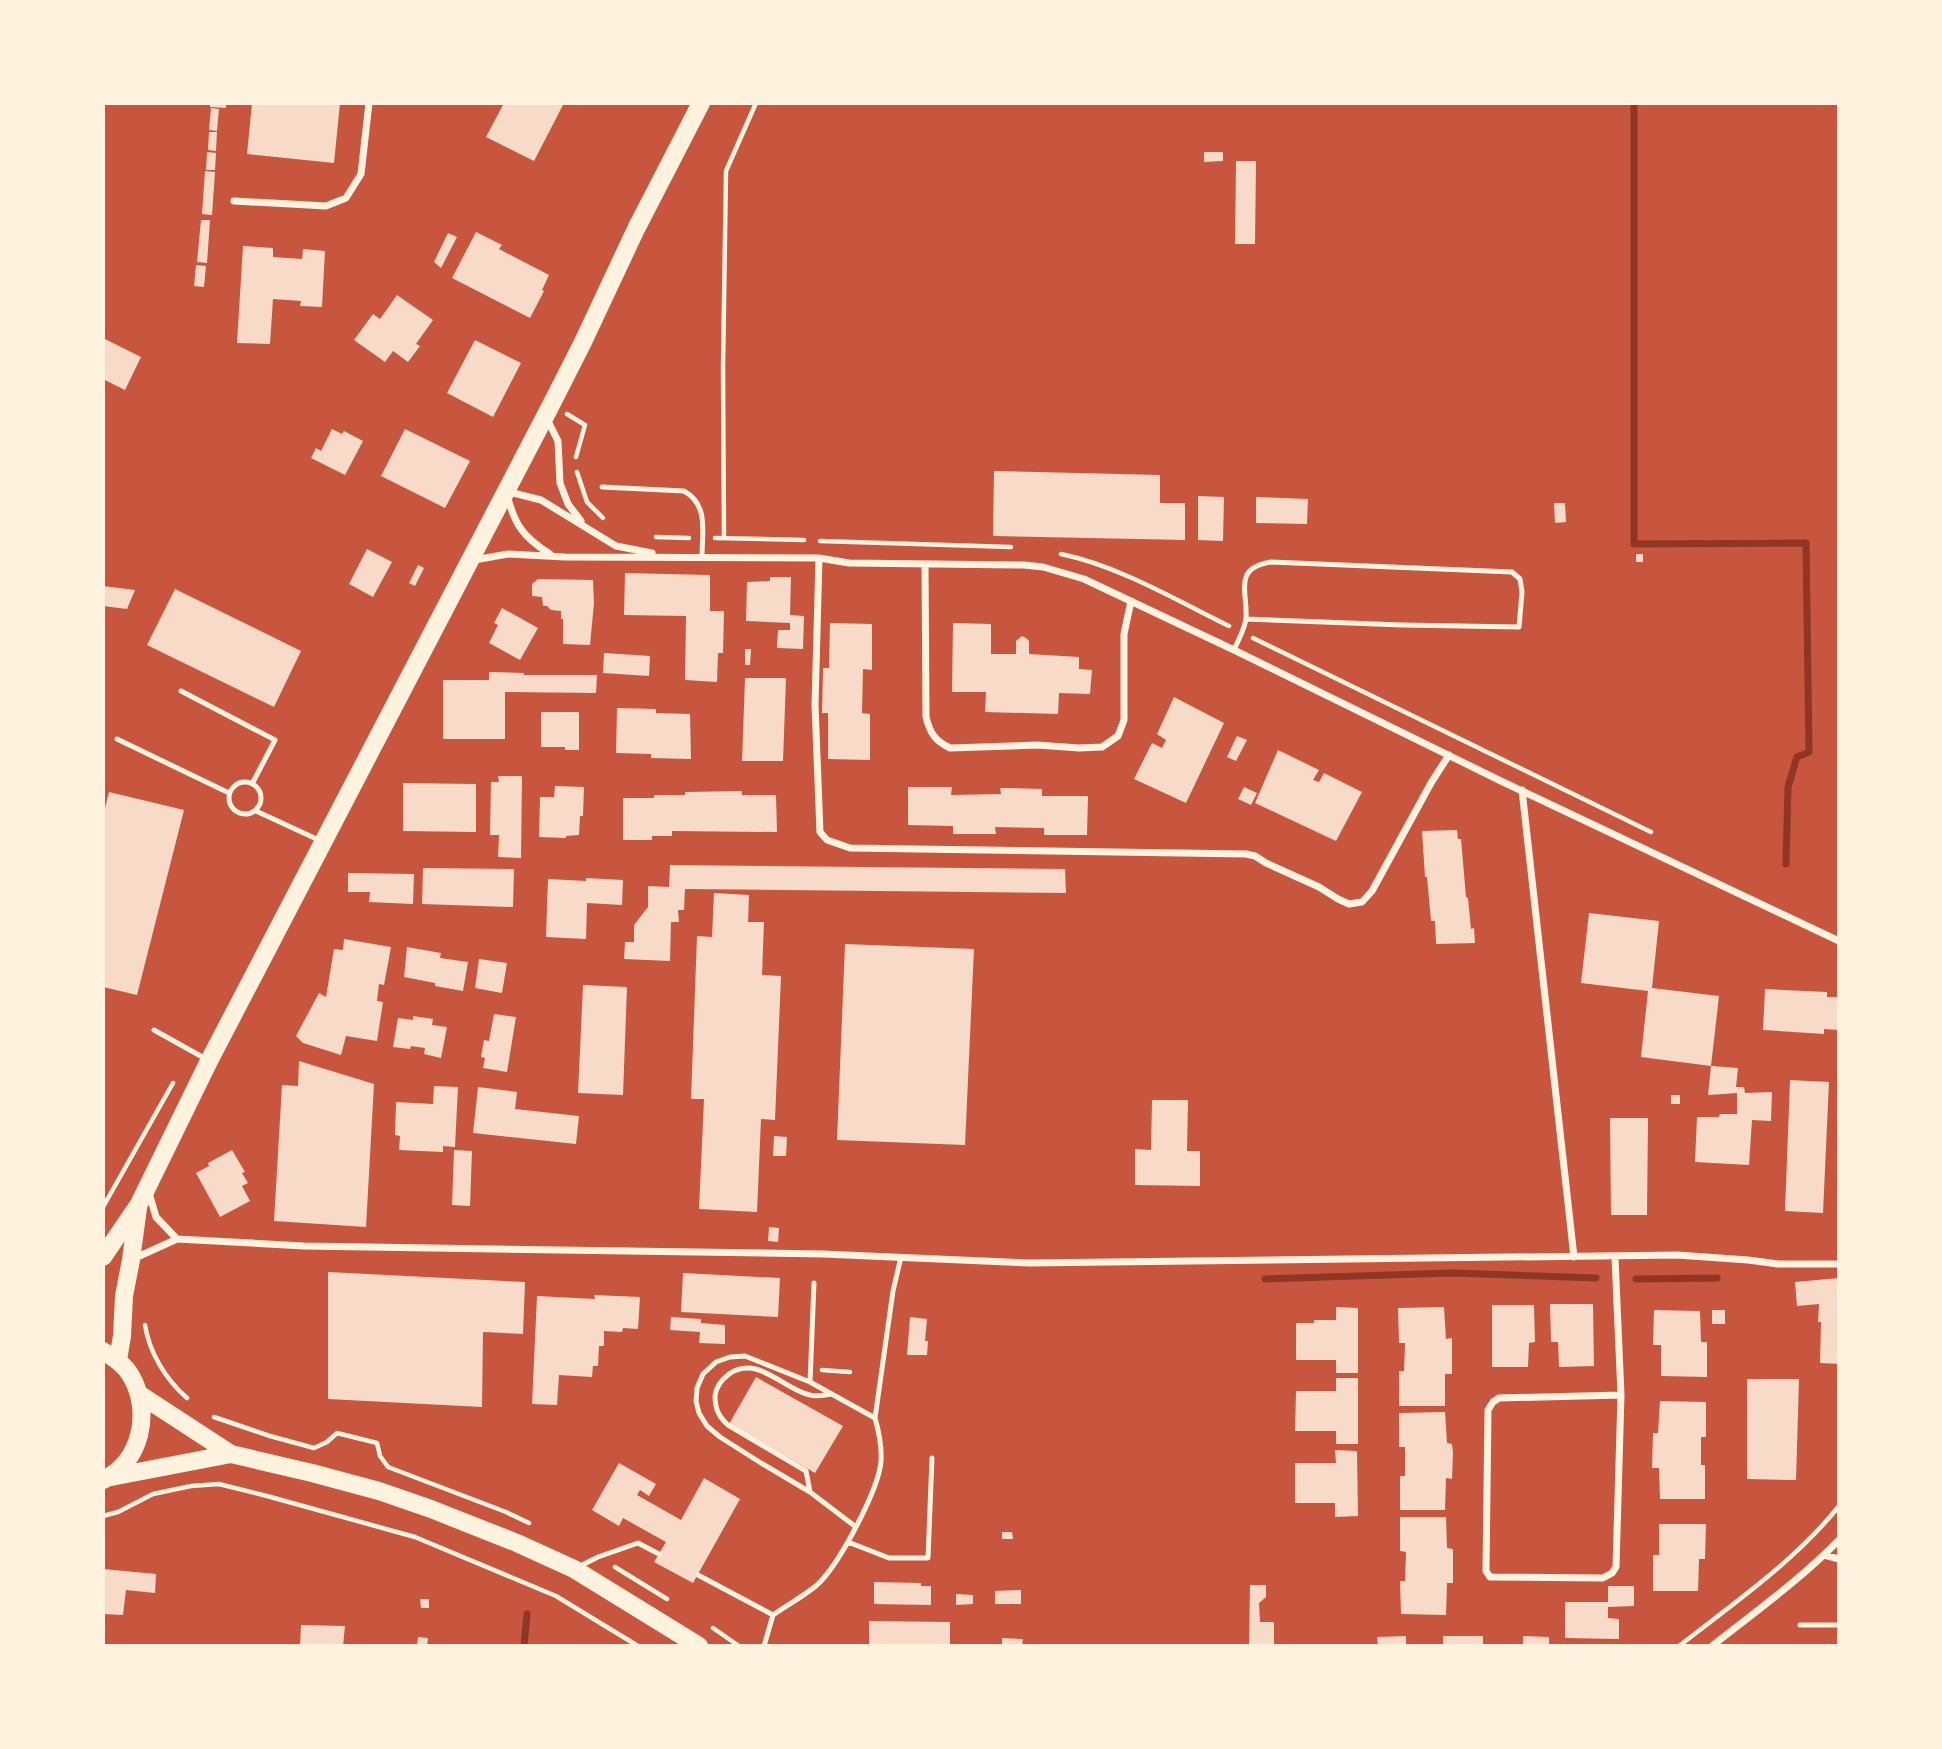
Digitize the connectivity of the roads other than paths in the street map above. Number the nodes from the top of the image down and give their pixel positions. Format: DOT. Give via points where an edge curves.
graph roads {
  1 [pos="369,103"];
  2 [pos="701,103"];
  3 [pos="234,201"];
  4 [pos="548,410"];
  5 [pos="602,488"];
  6 [pos="506,491"];
  7 [pos="583,525"];
  8 [pos="553,556"];
  9 [pos="702,556"];
  10 [pos="666,557"];
  11 [pos="820,558"];
  12 [pos="470,561"];
  13 [pos="926,564"];
  14 [pos="1131,601"];
  15 [pos="1246,619"];
  16 [pos="1234,650"];
  17 [pos="181,691"];
  18 [pos="117,739"];
  19 [pos="1449,755"];
  20 [pos="252,784"];
  21 [pos="1522,790"];
  22 [pos="229,793"];
  23 [pos="256,811"];
  24 [pos="324,842"];
  25 [pos="1839,941"];
  26 [pos="154,1030"];
  27 [pos="209,1061"];
  28 [pos="150,1180"];
  29 [pos="139,1204"];
  30 [pos="177,1239"];
  31 [pos="103,1257"];
  32 [pos="901,1257"];
  33 [pos="1615,1257"];
  34 [pos="1574,1258"];
  35 [pos="131,1260"];
  36 [pos="1839,1264"];
  37 [pos="814,1283"];
  38 [pos="110,1356"];
  39 [pos="810,1382"];
  40 [pos="139,1394"];
  41 [pos="832,1394"];
  42 [pos="1621,1395"];
  43 [pos="875,1418"];
  44 [pos="231,1454"];
  45 [pos="932,1458"];
  46 [pos="106,1479"];
  47 [pos="810,1492"];
  48 [pos="856,1527"];
  49 [pos="1839,1540"];
  50 [pos="848,1542"];
  51 [pos="659,1554"];
  52 [pos="1824,1555"];
  53 [pos="1839,1559"];
  54 [pos="574,1569"];
  55 [pos="698,1574"];
  56 [pos="773,1615"];
  57 [pos="1800,1625"];
  58 [pos="1839,1625"];
  59 [pos="699,1646"];
  60 [pos="764,1646"];
  61 [pos="1712,1646"];
  1 -- 3 [label="street" via="361,174 346,198 326,206"];
  2 -- 4 [label="main road"];
  4 -- 6 [label="main road"];
  4 -- 7 [label="street" via="558,441 560,483"];
  5 -- 9 [label="lane" via="691,495 701,509"];
  6 -- 7 [label="street" via="541,500"];
  6 -- 8 [label="street" via="522,532"];
  6 -- 12 [label="main road"];
  7 -- 10 [label="street" via="616,545"];
  8 -- 10 [label="street"];
  8 -- 12 [label="street" via="508,554"];
  9 -- 10 [label="street"];
  9 -- 11 [label="street"];
  11 -- 13 [label="street"];
  11 -- 19 [label="street" via="814,705 820,832 827,840 850,848 1246,854 1338,900 1363,902"];
  12 -- 24 [label="main road"];
  13 -- 14 [label="street" via="1043,567 1084,579"];
  13 -- 14 [label="street" via="926,717 938,742 950,748 1102,747 1118,736 1124,720 1124,634"];
  14 -- 16 [label="street"];
  15 -- 15 [label="lane" via="1243,587 1249,573 1258,564 1271,562 1511,572 1520,579 1522,592 1519,627"];
  15 -- 16 [label="lane"];
  16 -- 19 [label="street"];
  17 -- 20 [label="lane" via="275,740"];
  18 -- 22 [label="lane"];
  19 -- 21 [label="street"];
  20 -- 22 [label="lane" via="239,783"];
  20 -- 23 [label="lane" via="261,796"];
  21 -- 25 [label="street"];
  21 -- 34 [label="street"];
  22 -- 23 [label="lane" via="229,804 236,812"];
  23 -- 24 [label="lane"];
  24 -- 27 [label="main road"];
  26 -- 27 [label="lane"];
  27 -- 28 [label="main road"];
  28 -- 29 [label="main road"];
  28 -- 30 [label="street" via="156,1217"];
  29 -- 31 [label="main road"];
  29 -- 35 [label="main road"];
  30 -- 32 [label="street"];
  30 -- 35 [label="street"];
  32 -- 34 [label="street" via="1030,1263"];
  32 -- 43 [label="lane"];
  33 -- 34 [label="street"];
  33 -- 36 [label="street" via="1677,1255"];
  33 -- 42 [label="street"];
  35 -- 38 [label="main road" via="122,1336"];
  37 -- 39 [label="lane"];
  38 -- 40 [label="main road" via="131,1375"];
  39 -- 41 [label="lane"];
  39 -- 47 [label="lane" via="745,1356 730,1357 703,1374 696,1401 707,1426 720,1437"];
  40 -- 44 [label="main road"];
  40 -- 46 [label="main road" via="143,1418 138,1441 127,1462"];
  41 -- 43 [label="lane"];
  41 -- 47 [label="lane" via="810,1396 752,1369 735,1370 722,1379 715,1392 715,1407 722,1419 806,1471"];
  42 -- 42 [label="street" via="1499,1398 1493,1402 1488,1410 1486,1571 1490,1577 1603,1577 1612,1573 1616,1567"];
  43 -- 48 [label="lane" via="881,1463"];
  44 -- 46 [label="main road"];
  44 -- 54 [label="main road" via="379,1491"];
  45 -- 50 [label="lane" via="928,1558 889,1558"];
  47 -- 48 [label="lane"];
  48 -- 50 [label="lane"];
  49 -- 52 [label="street"];
  50 -- 56 [label="lane" via="819,1584"];
  51 -- 54 [label="lane" via="638,1543"];
  52 -- 53 [label="street"];
  52 -- 61 [label="street"];
  54 -- 59 [label="main road"];
  55 -- 56 [label="lane"];
  56 -- 60 [label="lane"];
  57 -- 58 [label="lane"];
}
